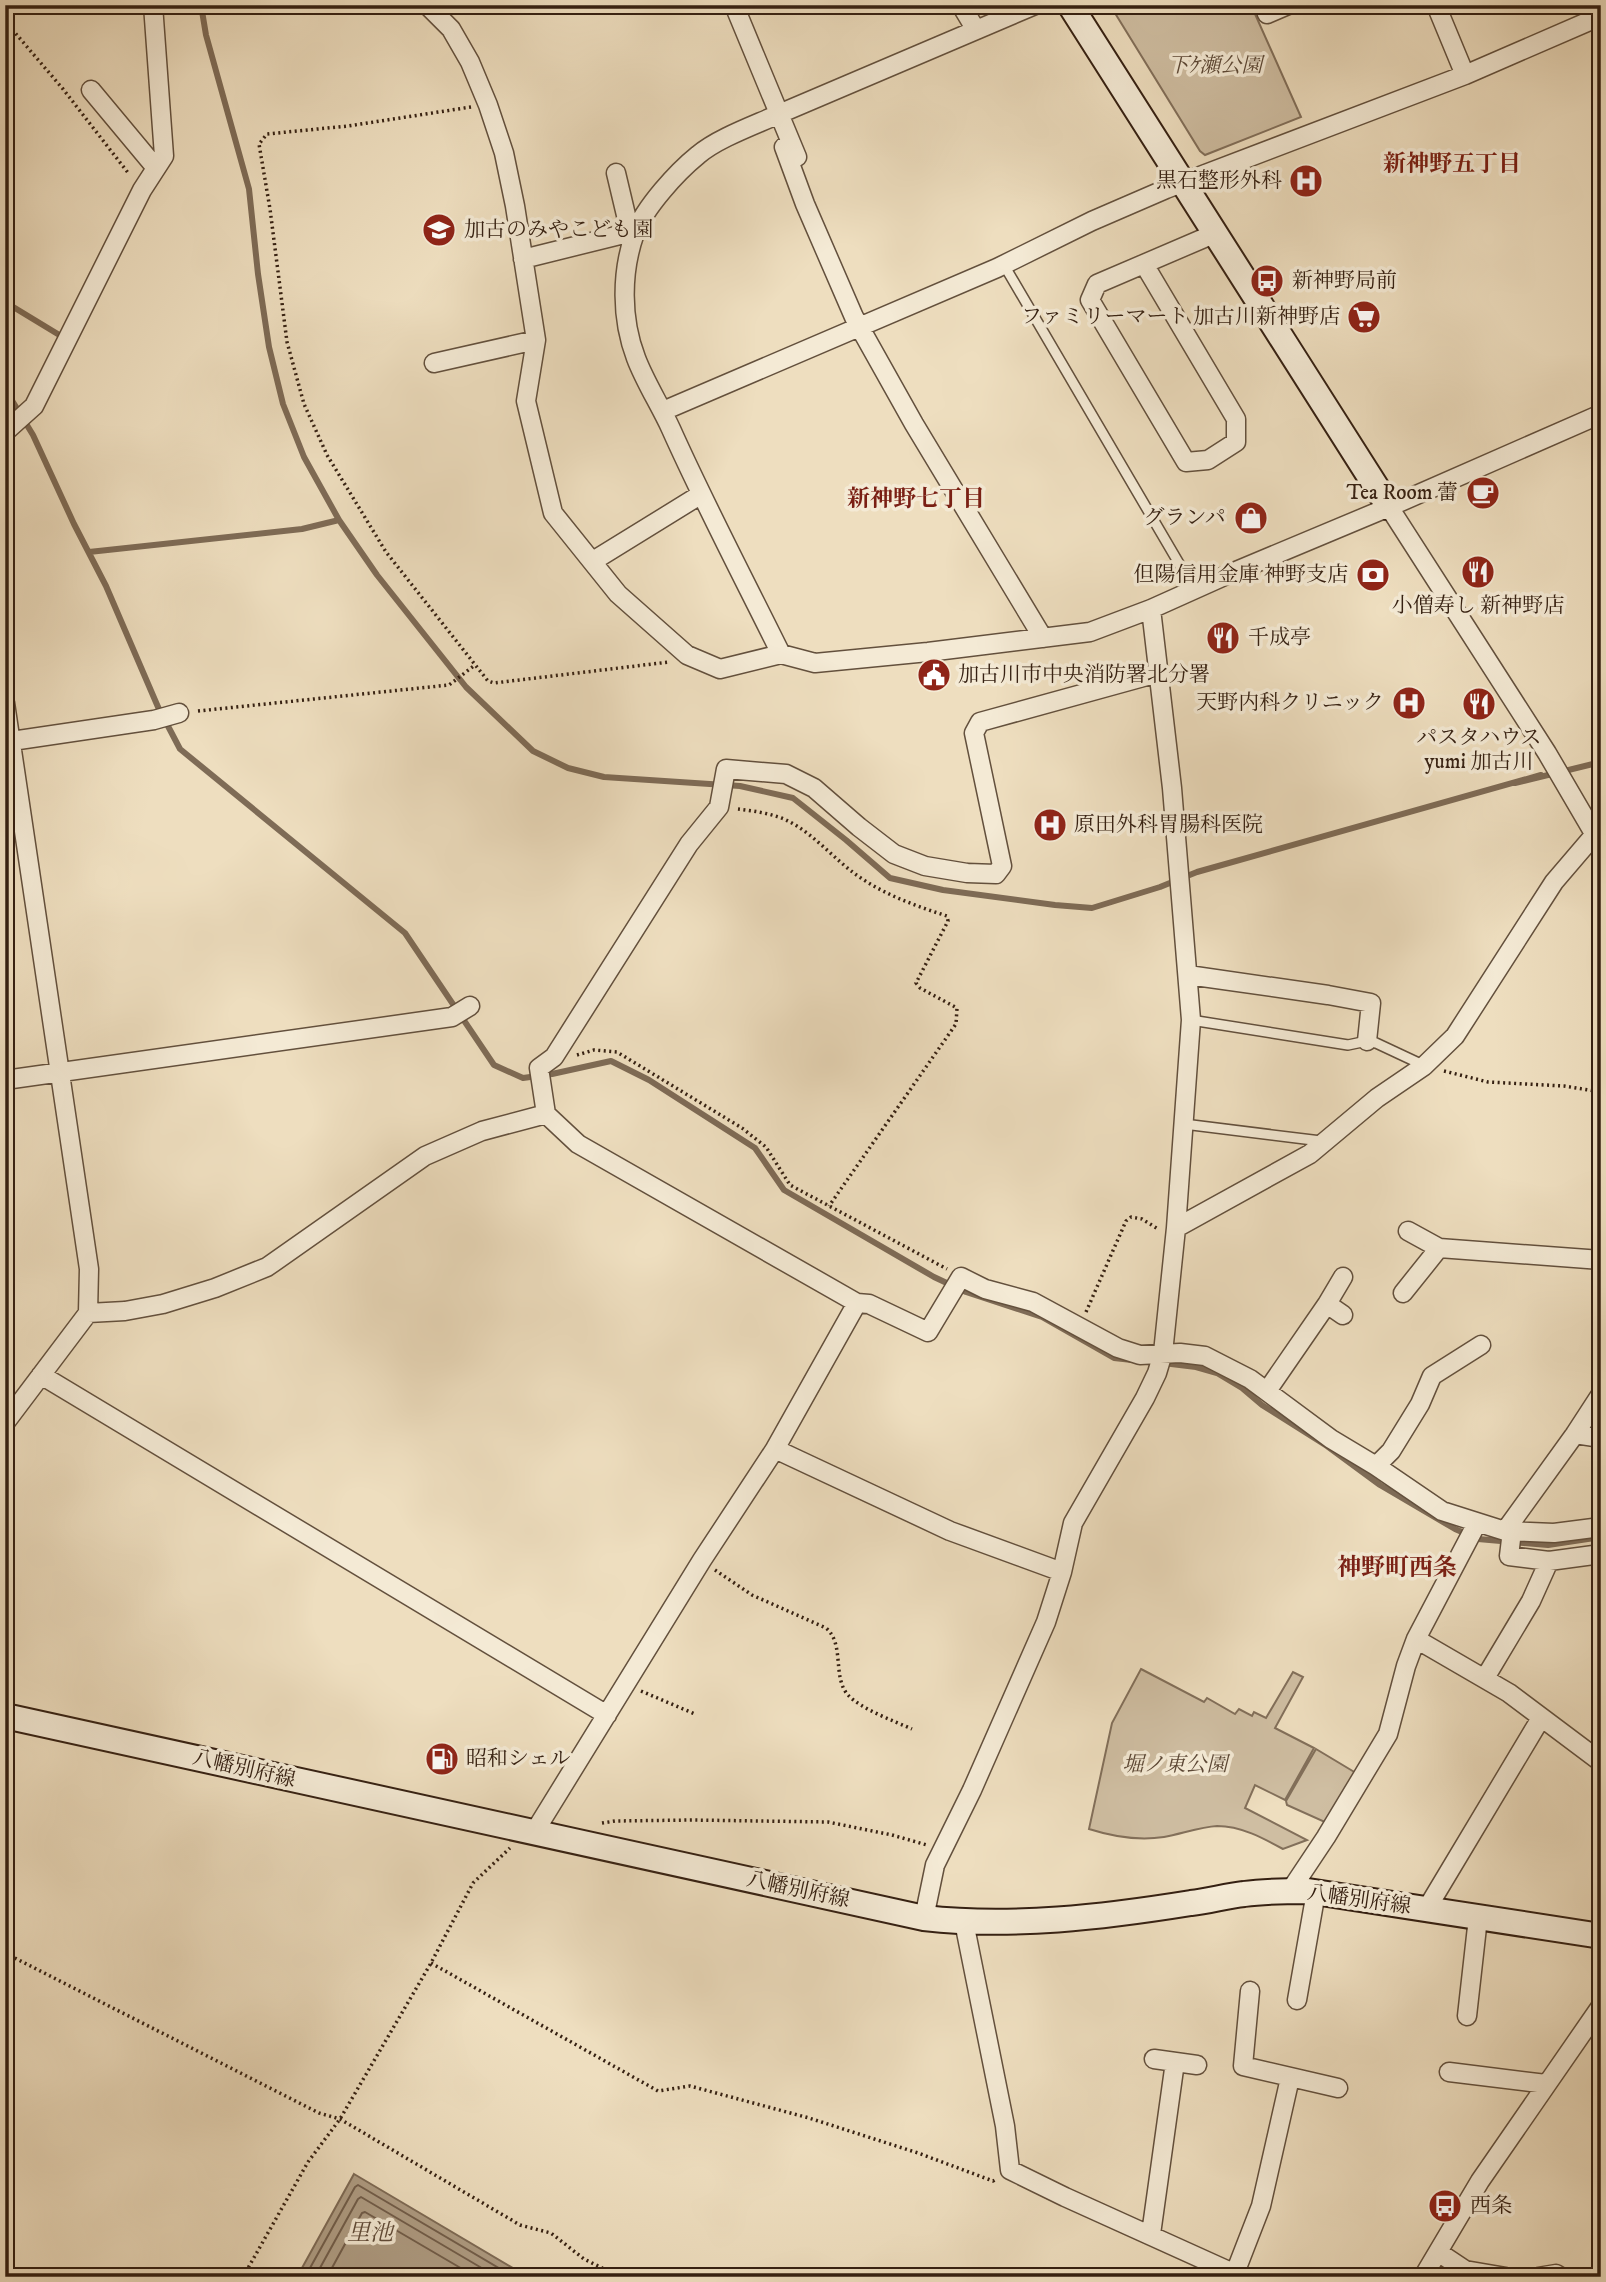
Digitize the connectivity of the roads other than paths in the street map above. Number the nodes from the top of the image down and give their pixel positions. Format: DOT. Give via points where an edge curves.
graph roads {
  1 [pos="153,5"];
  2 [pos="427,5"];
  3 [pos="961,5"];
  4 [pos="1035,5"];
  5 [pos="1070,5"];
  6 [pos="1264,5"];
  7 [pos="1287,5"];
  8 [pos="1436,5"];
  9 [pos="741,7"];
  10 [pos="1601,16"];
  11 [pos="976,30"];
  12 [pos="1465,75"];
  13 [pos="91,90"];
  14 [pos="779,114"];
  15 [pos="784,147"];
  16 [pos="156,168"];
  17 [pos="616,173"];
  18 [pos="1184,182"];
  19 [pos="633,231"];
  20 [pos="1216,233"];
  21 [pos="523,260"];
  22 [pos="1144,264"];
  23 [pos="1004,265"];
  24 [pos="857,322"];
  25 [pos="536,340"];
  26 [pos="433,363"];
  27 [pos="663,411"];
  28 [pos="1601,414"];
  29 [pos="5,432"];
  30 [pos="700,495"];
  31 [pos="1389,507"];
  32 [pos="593,561"];
  33 [pos="1194,589"];
  34 [pos="1151,609"];
  35 [pos="1043,638"];
  36 [pos="780,654"];
  37 [pos="1158,673"];
  38 [pos="5,703"];
  39 [pos="179,713"];
  40 [pos="8,741"];
  41 [pos="1598,835"];
  42 [pos="1188,975"];
  43 [pos="470,1006"];
  44 [pos="1191,1020"];
  45 [pos="1367,1041"];
  46 [pos="1424,1066"];
  47 [pos="60,1073"];
  48 [pos="5,1080"];
  49 [pos="546,1114"];
  50 [pos="1184,1124"];
  51 [pos="1327,1142"];
  52 [pos="1408,1231"];
  53 [pos="1175,1233"];
  54 [pos="1439,1248"];
  55 [pos="1601,1260"];
  56 [pos="1343,1277"];
  57 [pos="1404,1293"];
  58 [pos="856,1303"];
  59 [pos="1327,1304"];
  60 [pos="88,1313"];
  61 [pos="1343,1315"];
  62 [pos="1480,1345"];
  63 [pos="1163,1353"];
  64 [pos="41,1375"];
  65 [pos="1266,1391"];
  66 [pos="1601,1394"];
  67 [pos="5,1423"];
  68 [pos="1575,1434"];
  69 [pos="1601,1438"];
  70 [pos="775,1449"];
  71 [pos="1376,1466"];
  72 [pos="1477,1523"];
  73 [pos="1601,1527"];
  74 [pos="1508,1531"];
  75 [pos="1601,1554"];
  76 [pos="1549,1561"];
  77 [pos="1062,1572"];
  78 [pos="1416,1639"];
  79 [pos="1485,1678"];
  80 [pos="607,1715"];
  81 [pos="5,1716"];
  82 [pos="1541,1718"];
  83 [pos="1601,1762"];
  84 [pos="534,1831"];
  85 [pos="1290,1891"];
  86 [pos="1316,1892"];
  87 [pos="1426,1910"];
  88 [pos="924,1918"];
  89 [pos="1478,1918"];
  90 [pos="964,1922"];
  91 [pos="1601,1936"];
  92 [pos="1250,1991"];
  93 [pos="1297,2000"];
  94 [pos="1601,2006"];
  95 [pos="1467,2016"];
  96 [pos="1154,2059"];
  97 [pos="1175,2062"];
  98 [pos="1197,2065"];
  99 [pos="1449,2071"];
  100 [pos="1290,2078"];
  101 [pos="1546,2084"];
  102 [pos="1338,2088"];
  103 [pos="1151,2234"];
  104 [pos="1438,2252"];
  105 [pos="1238,2275"];
  106 [pos="1423,2277"];
  107 [pos="1506,2277"];
  108 [pos="1538,2277"];
  109 [pos="1561,2277"];
  1 -- 16 [label="street" via="164,156"];
  2 -- 21 [label="street" via="451,29 488,105 504,153"];
  3 -- 11 [label="street"];
  4 -- 11 [label="street"];
  5 -- 18 [label="main road"];
  6 -- 7 [label="street" via="1268,14"];
  8 -- 12 [label="street"];
  9 -- 14 [label="street"];
  10 -- 12 [label="street"];
  11 -- 14 [label="street"];
  12 -- 18 [label="street"];
  13 -- 16 [label="street"];
  14 -- 19 [label="street" via="700,153 663,189"];
  14 -- 24 [label="street" via="864,312"];
  15 -- 24 [label="street"];
  16 -- 29 [label="street" via="34,406"];
  17 -- 19 [label="street"];
  18 -- 20 [label="main road"];
  18 -- 23 [label="street"];
  19 -- 21 [label="street"];
  19 -- 27 [label="street" via="624,292 628,328 636,358"];
  20 -- 22 [label="street"];
  20 -- 31 [label="main road"];
  21 -- 25 [label="street"];
  22 -- 22 [label="street" via="1097,284 1090,300 1186,462 1208,460 1236,442 1236,419"];
  23 -- 24 [label="street"];
  23 -- 33 [label="lane"];
  24 -- 27 [label="street"];
  24 -- 35 [label="street"];
  25 -- 26 [label="street"];
  25 -- 32 [label="street" via="526,401 553,513"];
  27 -- 30 [label="street"];
  28 -- 31 [label="street"];
  30 -- 32 [label="street"];
  30 -- 36 [label="street"];
  31 -- 33 [label="street"];
  31 -- 41 [label="street"];
  32 -- 36 [label="street" via="618,594 687,655 720,668"];
  33 -- 34 [label="street"];
  34 -- 35 [label="street" via="1090,632"];
  34 -- 37 [label="street"];
  35 -- 36 [label="street" via="815,663"];
  37 -- 42 [label="street"];
  37 -- 49 [label="street" via="980,722 974,733 1002,866 996,874 925,866 894,854 814,788 786,774 726,769 719,807 690,844 554,1057 539,1068"];
  38 -- 40 [label="street"];
  39 -- 40 [label="street"];
  40 -- 47 [label="street"];
  41 -- 46 [label="street" via="1554,882 1455,1036"];
  42 -- 44 [label="street"];
  42 -- 45 [label="street" via="1371,1003"];
  43 -- 47 [label="street" via="452,1017"];
  44 -- 45 [label="lane" via="1348,1045"];
  44 -- 50 [label="street"];
  45 -- 46 [label="lane"];
  46 -- 51 [label="street" via="1377,1098"];
  47 -- 48 [label="street"];
  47 -- 60 [label="street" via="89,1269"];
  49 -- 58 [label="street" via="578,1144"];
  49 -- 60 [label="street" via="482,1131 425,1156 267,1267 163,1304"];
  50 -- 51 [label="lane"];
  50 -- 53 [label="street"];
  51 -- 53 [label="street" via="1201,1212"];
  52 -- 54 [label="street"];
  53 -- 63 [label="street"];
  54 -- 55 [label="street"];
  54 -- 57 [label="street"];
  56 -- 59 [label="street"];
  58 -- 63 [label="street" via="869,1304 928,1332 961,1277 1033,1302 1118,1348 1140,1354"];
  58 -- 70 [label="street"];
  59 -- 61 [label="street"];
  59 -- 65 [label="street"];
  60 -- 64 [label="street"];
  62 -- 71 [label="street" via="1432,1376 1391,1451"];
  63 -- 65 [label="street" via="1205,1356"];
  63 -- 77 [label="street" via="1145,1398 1073,1523"];
  64 -- 67 [label="street"];
  64 -- 80 [label="street"];
  65 -- 71 [label="street"];
  66 -- 68 [label="street"];
  68 -- 69 [label="street"];
  68 -- 74 [label="street"];
  70 -- 77 [label="street" via="950,1531"];
  70 -- 80 [label="street"];
  71 -- 72 [label="street" via="1442,1511"];
  72 -- 74 [label="street"];
  72 -- 78 [label="street"];
  73 -- 74 [label="street" via="1554,1533"];
  74 -- 76 [label="street" via="1509,1556"];
  75 -- 76 [label="street"];
  76 -- 79 [label="street"];
  77 -- 88 [label="street" via="1030,1662 935,1865"];
  78 -- 79 [label="street"];
  78 -- 85 [label="street" via="1388,1734"];
  79 -- 82 [label="street"];
  80 -- 84 [label="street"];
  81 -- 84 [label="main road, 八幡別府線"];
  82 -- 83 [label="street"];
  82 -- 87 [label="street"];
  84 -- 88 [label="main road, 八幡別府線"];
  85 -- 86 [label="main road, 八幡別府線"];
  85 -- 90 [label="main road, 八幡別府線" via="1088,1916"];
  86 -- 87 [label="main road, 八幡別府線"];
  86 -- 93 [label="street"];
  87 -- 89 [label="main road, 八幡別府線"];
  88 -- 90 [label="main road, 八幡別府線"];
  89 -- 91 [label="main road, 八幡別府線"];
  89 -- 95 [label="street"];
  90 -- 103 [label="street" via="1006,2126 1010,2170"];
  92 -- 100 [label="street" via="1243,2066"];
  94 -- 101 [label="street"];
  96 -- 97 [label="street"];
  97 -- 98 [label="street"];
  97 -- 103 [label="street"];
  99 -- 101 [label="street"];
  100 -- 102 [label="street"];
  100 -- 105 [label="street" via="1261,2207"];
  101 -- 104 [label="street"];
  103 -- 105 [label="street"];
  104 -- 106 [label="street"];
  104 -- 107 [label="street" via="1465,2270"];
  108 -- 109 [label="street"];
}
